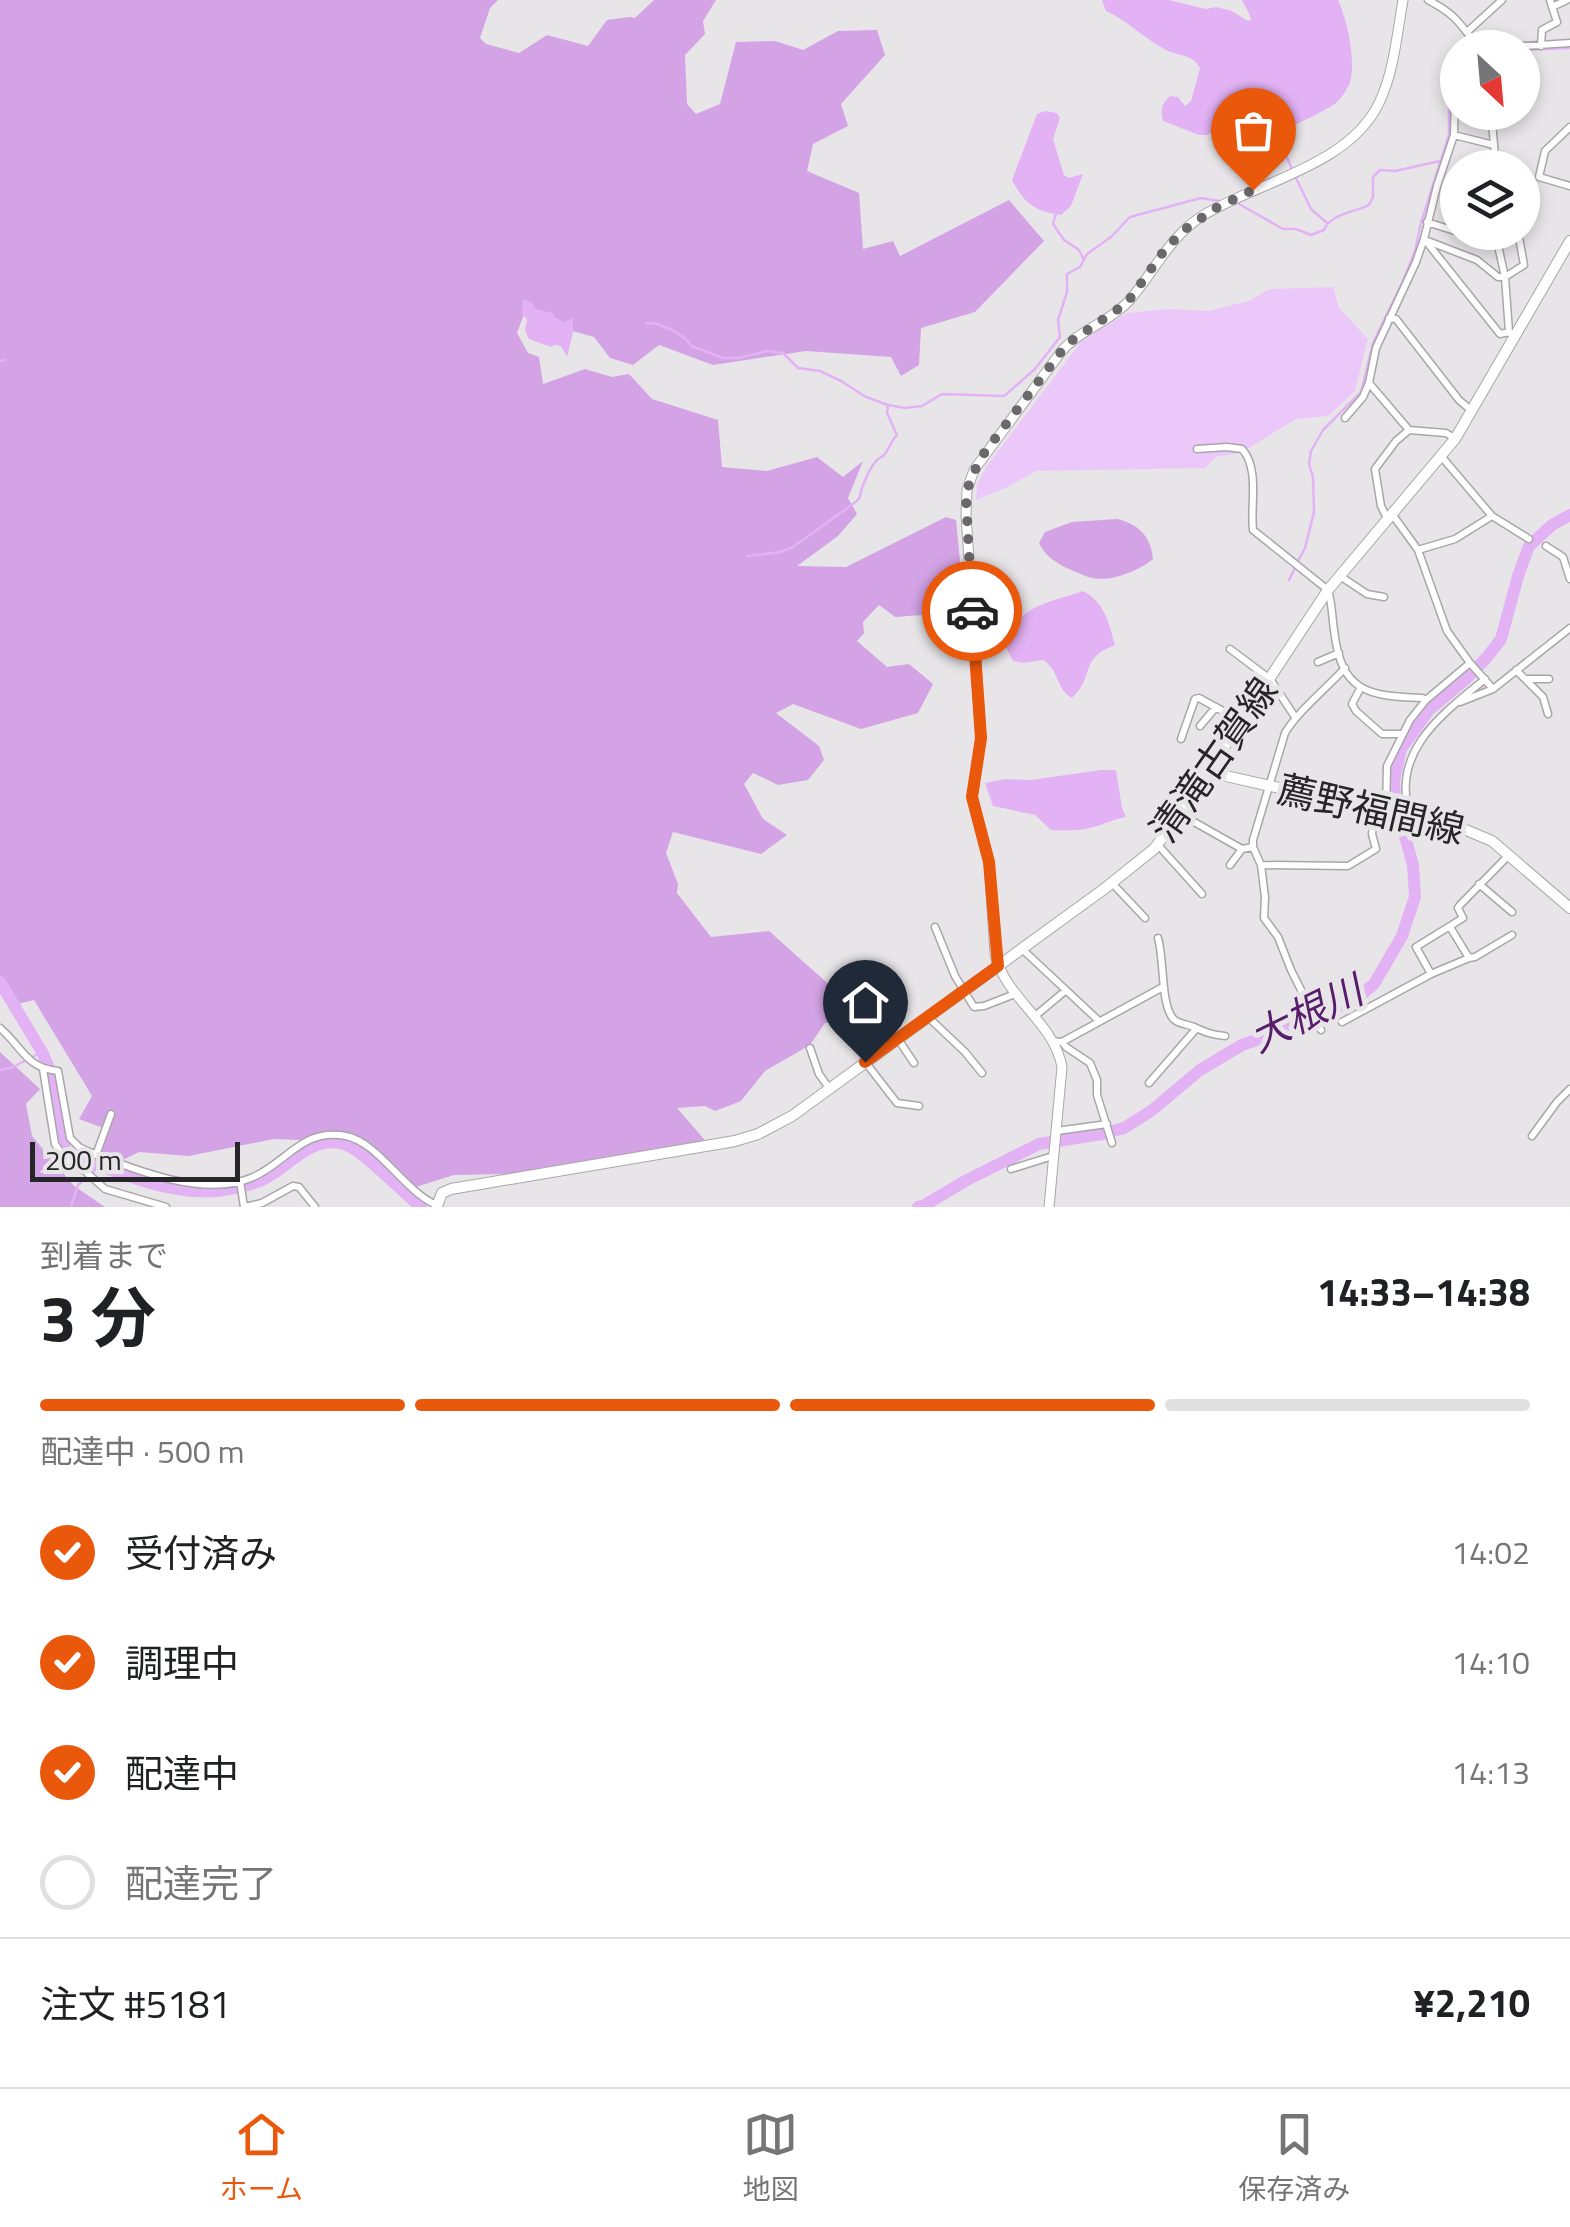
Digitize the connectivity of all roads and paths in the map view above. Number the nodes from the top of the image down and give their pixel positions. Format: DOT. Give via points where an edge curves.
graph roads {
  1 [pos="1404,0"];
  2 [pos="1428,0"];
  3 [pos="1502,0"];
  4 [pos="1567,0"];
  5 [pos="1551,4"];
  6 [pos="1465,30"];
  7 [pos="1469,30"];
  8 [pos="1570,43"];
  9 [pos="1541,46"];
  10 [pos="1570,127"];
  11 [pos="1454,130"];
  12 [pos="1493,130"];
  13 [pos="1454,135"];
  14 [pos="1494,145"];
  15 [pos="1494,150"];
  16 [pos="1570,186"];
  17 [pos="1426,222"];
  18 [pos="1440,226"];
  19 [pos="1424,239"];
  20 [pos="1570,241"];
  21 [pos="1498,250"];
  22 [pos="1521,250"];
  23 [pos="1505,277"];
  24 [pos="1390,318"];
  25 [pos="1512,334"];
  26 [pos="1369,384"];
  27 [pos="1473,412"];
  28 [pos="1345,418"];
  29 [pos="1409,430"];
  30 [pos="1456,439"];
  31 [pos="1197,450"];
  32 [pos="1440,456"];
  33 [pos="1390,516"];
  34 [pos="1492,516"];
  35 [pos="1529,538"];
  36 [pos="1546,546"];
  37 [pos="1418,550"];
  38 [pos="1340,576"];
  39 [pos="1570,579"];
  40 [pos="1328,590"];
  41 [pos="1384,597"];
  42 [pos="1570,628"];
  43 [pos="1230,649"];
  44 [pos="1339,653"];
  45 [pos="1318,662"];
  46 [pos="1470,664"];
  47 [pos="1344,668"];
  48 [pos="1516,670"];
  49 [pos="1270,678"];
  50 [pos="1485,679"];
  51 [pos="1527,679"];
  52 [pos="1549,679"];
  53 [pos="1360,689"];
  54 [pos="1494,689"];
  55 [pos="1426,700"];
  56 [pos="1452,705"];
  57 [pos="1216,706"];
  58 [pos="1548,714"];
  59 [pos="1295,717"];
  60 [pos="1242,721"];
  61 [pos="1200,726"];
  62 [pos="1404,734"];
  63 [pos="1181,739"];
  64 [pos="1208,772"];
  65 [pos="1268,786"];
  66 [pos="1389,812"];
  67 [pos="1180,814"];
  68 [pos="1411,817"];
  69 [pos="1158,846"];
  70 [pos="1253,846"];
  71 [pos="1242,850"];
  72 [pos="1509,855"];
  73 [pos="1246,862"];
  74 [pos="1261,865"];
  75 [pos="1230,866"];
  76 [pos="1112,883"];
  77 [pos="1479,884"];
  78 [pos="1202,894"];
  79 [pos="1570,908"];
  80 [pos="1512,912"];
  81 [pos="1144,918"];
  82 [pos="935,927"];
  83 [pos="1450,927"];
  84 [pos="1512,935"];
  85 [pos="1158,938"];
  86 [pos="1022,948"];
  87 [pos="1468,958"];
  88 [pos="998,966"];
  89 [pos="1431,974"];
  90 [pos="1163,986"];
  91 [pos="963,990"];
  92 [pos="1065,991"];
  93 [pos="1015,994"];
  94 [pos="927,1016"];
  95 [pos="1034,1017"];
  96 [pos="1099,1021"];
  97 [pos="1342,1022"];
  98 [pos="0,1028"];
  99 [pos="1196,1029"];
  100 [pos="1321,1030"];
  101 [pos="1225,1036"];
  102 [pos="897,1038"];
  103 [pos="1057,1042"];
  104 [pos="810,1048"];
  105 [pos="865,1062"];
  106 [pos="914,1063"];
  107 [pos="44,1070"];
  108 [pos="982,1073"];
  109 [pos="1150,1083"];
  110 [pos="829,1088"];
  111 [pos="1570,1088"];
  112 [pos="919,1106"];
  113 [pos="111,1114"];
  114 [pos="1107,1124"];
  115 [pos="1056,1134"];
  116 [pos="1532,1136"];
  117 [pos="1112,1144"];
  118 [pos="96,1155"];
  119 [pos="1054,1156"];
  120 [pos="1011,1169"];
  121 [pos="240,1181"];
  122 [pos="437,1206"];
  123 [pos="166,1207"];
  124 [pos="245,1207"];
  125 [pos="315,1207"];
  126 [pos="1049,1207"];
  1 -- 88 [label="street" via="1386,86 1364,127 1294,174 1187,228 1127,303 1067,344 970,480 966,515 981,738 972,797 989,862"];
  2 -- 6 [label="street"];
  3 -- 7 [label="street"];
  4 -- 5 [label="street"];
  5 -- 9 [label="street" via="1557,22 1542,30"];
  8 -- 9 [label="street"];
  10 -- 16 [label="street" via="1545,150 1539,178"];
  11 -- 13 [label="street"];
  12 -- 14 [label="street"];
  13 -- 14 [label="street"];
  13 -- 17 [label="street"];
  14 -- 15 [label="street"];
  17 -- 18 [label="street"];
  17 -- 19 [label="street"];
  19 -- 23 [label="street"];
  19 -- 24 [label="street"];
  19 -- 25 [label="street" via="1500,334"];
  20 -- 25 [label="main road, 清滝古賀線"];
  21 -- 23 [label="street"];
  22 -- 23 [label="street" via="1524,265"];
  23 -- 25 [label="street"];
  24 -- 26 [label="street"];
  24 -- 27 [label="street"];
  25 -- 27 [label="main road, 清滝古賀線"];
  26 -- 28 [label="street"];
  26 -- 29 [label="street"];
  27 -- 30 [label="main road, 清滝古賀線"];
  29 -- 30 [label="street"];
  29 -- 33 [label="street" via="1375,469 1381,506"];
  30 -- 32 [label="main road, 清滝古賀線"];
  31 -- 40 [label="street" via="1242,449 1252,475 1253,530"];
  32 -- 33 [label="main road, 清滝古賀線"];
  32 -- 34 [label="street"];
  33 -- 37 [label="street"];
  33 -- 38 [label="main road, 清滝古賀線"];
  34 -- 35 [label="street"];
  34 -- 37 [label="street"];
  36 -- 39 [label="street" via="1563,557"];
  37 -- 46 [label="street" via="1447,631"];
  38 -- 40 [label="main road, 清滝古賀線"];
  38 -- 41 [label="street"];
  40 -- 44 [label="street"];
  40 -- 49 [label="main road, 清滝古賀線"];
  42 -- 48 [label="street"];
  43 -- 49 [label="street"];
  44 -- 45 [label="street"];
  44 -- 47 [label="street"];
  46 -- 50 [label="street"];
  46 -- 55 [label="street"];
  47 -- 53 [label="street"];
  47 -- 59 [label="street"];
  48 -- 51 [label="street"];
  48 -- 54 [label="street"];
  49 -- 59 [label="street"];
  49 -- 60 [label="main road, 清滝古賀線"];
  50 -- 54 [label="street"];
  50 -- 56 [label="street"];
  51 -- 52 [label="street"];
  51 -- 58 [label="street"];
  53 -- 55 [label="street"];
  53 -- 62 [label="street" via="1352,704 1356,712 1382,734"];
  54 -- 56 [label="street"];
  55 -- 62 [label="street"];
  56 -- 68 [label="street" via="1409,762 1405,793"];
  57 -- 60 [label="street"];
  57 -- 61 [label="street"];
  57 -- 63 [label="street" via="1195,699"];
  59 -- 65 [label="street"];
  60 -- 64 [label="main road, 清滝古賀線"];
  62 -- 66 [label="street" via="1387,766"];
  64 -- 65 [label="main road, 薦野福間線"];
  64 -- 67 [label="main road, 清滝古賀線"];
  65 -- 66 [label="main road, 薦野福間線"];
  65 -- 70 [label="street"];
  66 -- 68 [label="main road, 薦野福間線"];
  66 -- 74 [label="street" via="1374,827 1376,849 1348,866"];
  67 -- 69 [label="main road, 清滝古賀線"];
  67 -- 71 [label="street"];
  68 -- 72 [label="main road, 薦野福間線" via="1466,830"];
  69 -- 76 [label="main road, 清滝古賀線"];
  69 -- 78 [label="street"];
  70 -- 71 [label="street"];
  70 -- 74 [label="street"];
  71 -- 73 [label="street"];
  71 -- 75 [label="street"];
  72 -- 77 [label="street"];
  72 -- 79 [label="main road, 薦野福間線"];
  74 -- 100 [label="street" via="1264,918"];
  76 -- 81 [label="street"];
  76 -- 86 [label="main road, 清滝古賀線"];
  77 -- 80 [label="street"];
  77 -- 83 [label="street" via="1460,905 1463,918"];
  82 -- 91 [label="street"];
  83 -- 87 [label="street"];
  83 -- 89 [label="street" via="1416,947"];
  84 -- 87 [label="street"];
  85 -- 90 [label="street"];
  86 -- 88 [label="main road, 清滝古賀線"];
  86 -- 92 [label="street"];
  87 -- 89 [label="street"];
  88 -- 91 [label="main road, 清滝古賀線"];
  88 -- 93 [label="street"];
  89 -- 97 [label="street"];
  90 -- 96 [label="street"];
  90 -- 99 [label="street" via="1171,1017"];
  91 -- 93 [label="street" via="974,1007"];
  91 -- 94 [label="main road, 清滝古賀線"];
  92 -- 95 [label="street"];
  92 -- 96 [label="street"];
  93 -- 95 [label="street"];
  94 -- 102 [label="main road, 清滝古賀線"];
  94 -- 108 [label="street"];
  95 -- 103 [label="street"];
  96 -- 103 [label="street"];
  98 -- 107 [label="street"];
  99 -- 101 [label="street"];
  99 -- 109 [label="street"];
  102 -- 105 [label="main road, 清滝古賀線"];
  102 -- 106 [label="street"];
  103 -- 114 [label="street" via="1090,1064"];
  103 -- 115 [label="street" via="1062,1067"];
  104 -- 110 [label="street"];
  105 -- 110 [label="main road, 清滝古賀線"];
  105 -- 112 [label="street" via="898,1103"];
  107 -- 118 [label="street" via="58,1071 70,1138"];
  107 -- 123 [label="street" via="55,1144 64,1157 105,1189"];
  110 -- 122 [label="main road, 清滝古賀線" via="748,1138 451,1189"];
  111 -- 116 [label="street"];
  113 -- 118 [label="street"];
  114 -- 115 [label="street"];
  114 -- 117 [label="street"];
  115 -- 119 [label="street"];
  118 -- 121 [label="street" via="178,1181"];
  119 -- 120 [label="street"];
  119 -- 126 [label="street"];
  121 -- 122 [label="street" via="316,1136 344,1136 368,1146 412,1191"];
  121 -- 124 [label="street"];
  124 -- 125 [label="street" via="299,1186"];
}
